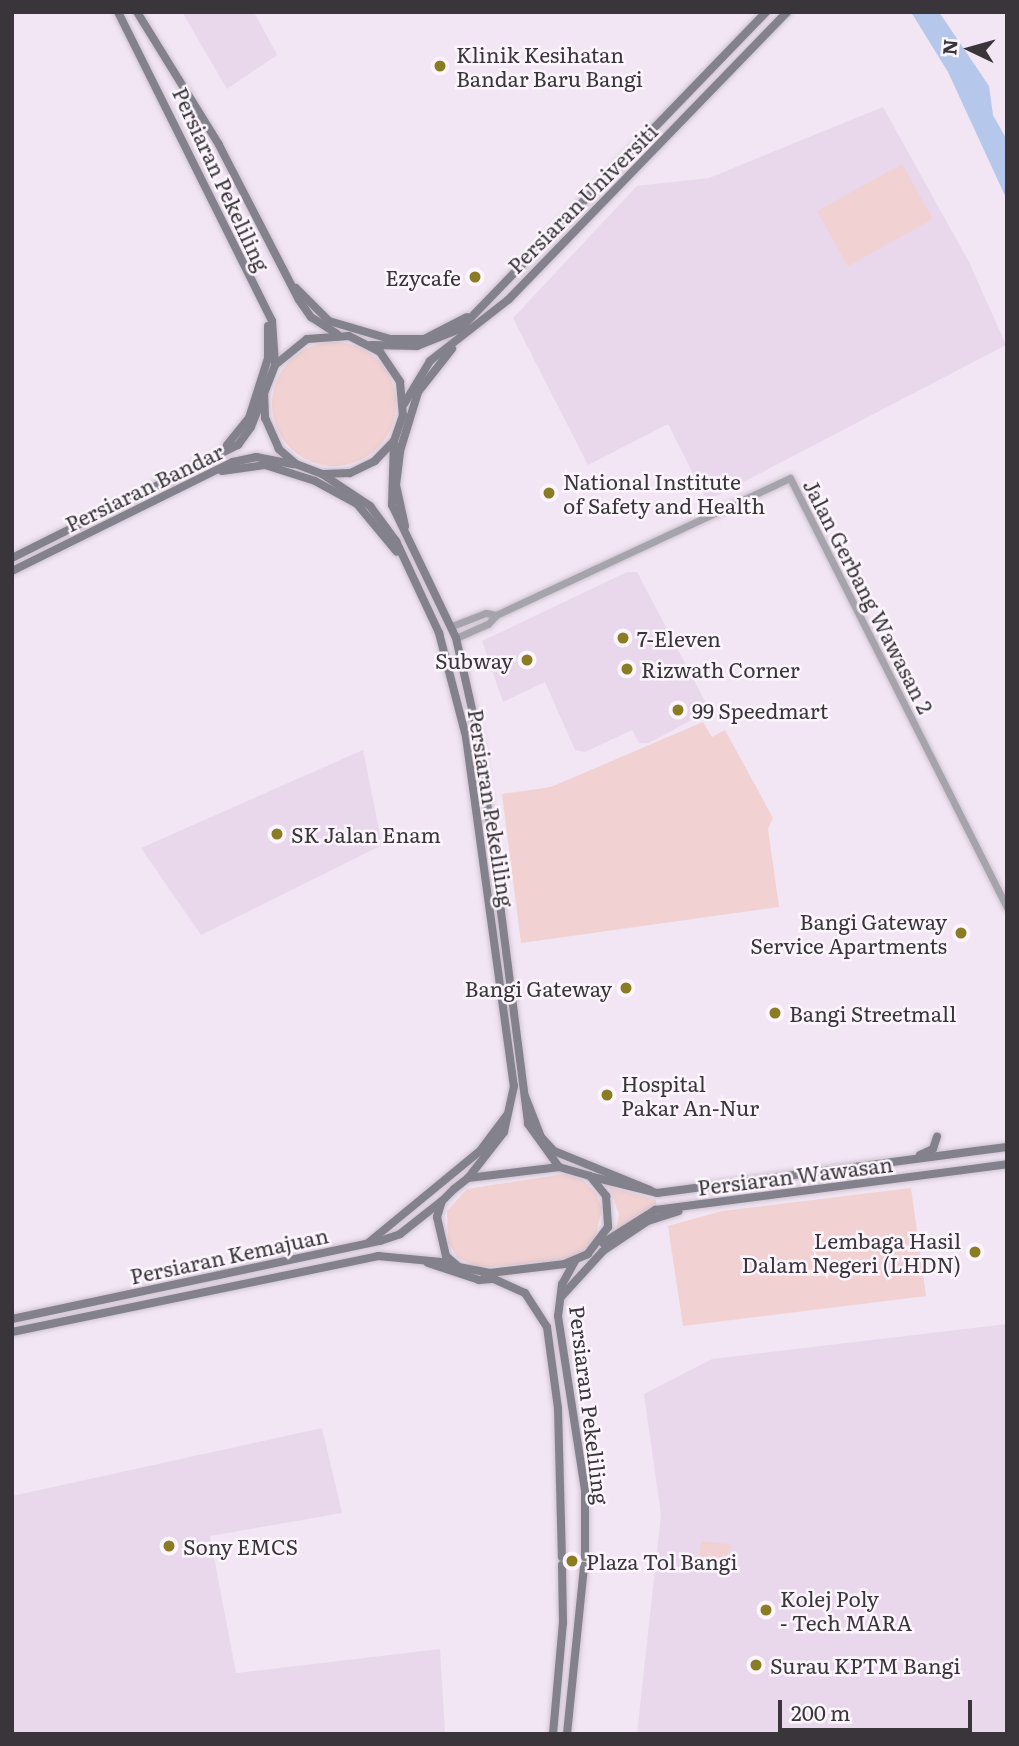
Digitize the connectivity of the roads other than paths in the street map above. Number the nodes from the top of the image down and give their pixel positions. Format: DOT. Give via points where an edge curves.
graph roads {
  1 [pos="118,12"];
  2 [pos="137,12"];
  3 [pos="766,12"];
  4 [pos="787,12"];
  5 [pos="291,284"];
  6 [pos="504,288"];
  7 [pos="509,299"];
  8 [pos="264,304"];
  9 [pos="338,334"];
  10 [pos="371,345"];
  11 [pos="275,365"];
  12 [pos="264,395"];
  13 [pos="404,406"];
  14 [pos="394,441"];
  15 [pos="296,464"];
  16 [pos="195,466"];
  17 [pos="322,474"];
  18 [pos="204,476"];
  19 [pos="410,540"];
  20 [pos="12,558"];
  21 [pos="12,571"];
  22 [pos="410,572"];
  23 [pos="496,615"];
  24 [pos="452,626"];
  25 [pos="456,638"];
  26 [pos="1007,907"];
  27 [pos="524,1096"];
  28 [pos="511,1111"];
  29 [pos="937,1137"];
  30 [pos="1007,1147"];
  31 [pos="911,1159"];
  32 [pos="1007,1164"];
  33 [pos="559,1167"];
  34 [pos="590,1176"];
  35 [pos="468,1178"];
  36 [pos="657,1193"];
  37 [pos="442,1201"];
  38 [pos="689,1206"];
  39 [pos="365,1244"];
  40 [pos="597,1246"];
  41 [pos="417,1260"];
  42 [pos="575,1261"];
  43 [pos="452,1263"];
  44 [pos="481,1273"];
  45 [pos="496,1279"];
  46 [pos="558,1303"];
  47 [pos="12,1319"];
  48 [pos="12,1332"];
  49 [pos="553,1734"];
  50 [pos="567,1734"];
  1 -- 8 [label="main road, Persiaran Pekeliling"];
  2 -- 5 [label="main road, Persiaran Pekeliling" via="219,145"];
  3 -- 6 [label="main road, Persiaran Universiti"];
  4 -- 7 [label="main road, Persiaran Universiti"];
  5 -- 6 [label="main road" via="329,321 405,340 441,333"];
  5 -- 9 [label="main road, Persiaran Pekeliling" via="311,317"];
  6 -- 10 [label="main road, Persiaran Universiti" via="460,329 437,341 417,346"];
  7 -- 13 [label="main road, Persiaran Universiti" via="430,361"];
  7 -- 19 [label="main road" via="485,326 440,360 418,392 396,476 397,500"];
  8 -- 11 [label="main road, Persiaran Pekeliling" via="277,343"];
  8 -- 16 [label="main road" via="270,345 249,418 234,441"];
  9 -- 10 [label="main road"];
  9 -- 11 [label="main road" via="298,344"];
  10 -- 13 [label="main road" via="395,371"];
  11 -- 12 [label="main road"];
  12 -- 15 [label="main road" via="268,429 279,449"];
  12 -- 16 [label="main road, Persiaran Bandar" via="238,445"];
  13 -- 14 [label="main road"];
  14 -- 17 [label="main road" via="363,469"];
  14 -- 19 [label="main road, Persiaran Pekeliling" via="390,491 396,517"];
  15 -- 17 [label="main road"];
  15 -- 18 [label="main road, Persiaran Bandar" via="248,457"];
  16 -- 20 [label="main road, Persiaran Bandar"];
  17 -- 22 [label="main road, Persiaran Pekeliling" via="370,506 388,526"];
  18 -- 21 [label="main road, Persiaran Bandar"];
  18 -- 22 [label="main road" via="256,464 315,481 357,503"];
  19 -- 24 [label="main road, Persiaran Pekeliling"];
  22 -- 28 [label="main road, Persiaran Pekeliling" via="439,633 466,737 514,1077"];
  23 -- 24 [label="street, Jalan Gerbang Wawasan 2" via="486,613"];
  23 -- 25 [label="street, Jalan Gerbang Wawasan 2" via="488,624"];
  23 -- 26 [label="street, Jalan Gerbang Wawasan 2" via="790,478"];
  24 -- 25 [label="main road, Persiaran Pekeliling"];
  25 -- 27 [label="main road, Persiaran Pekeliling" via="484,769"];
  27 -- 33 [label="main road, Persiaran Pekeliling" via="532,1134"];
  27 -- 36 [label="main road" via="541,1137 554,1151"];
  28 -- 35 [label="main road, Persiaran Pekeliling" via="496,1145"];
  28 -- 39 [label="main road" via="480,1151 414,1209"];
  29 -- 31 [label="main road" via="933,1149"];
  30 -- 31 [label="main road, Persiaran Wawasan"];
  31 -- 36 [label="main road, Persiaran Wawasan"];
  32 -- 38 [label="main road, Persiaran Wawasan"];
  33 -- 34 [label="main road"];
  33 -- 35 [label="main road"];
  34 -- 36 [label="main road, Persiaran Wawasan"];
  34 -- 40 [label="main road" via="603,1190 610,1214"];
  35 -- 37 [label="main road"];
  37 -- 39 [label="main road, Persiaran Kemajuan" via="400,1234"];
  37 -- 43 [label="main road" via="438,1237"];
  38 -- 40 [label="main road, Persiaran Wawasan" via="649,1212"];
  38 -- 46 [label="main road" via="648,1221 603,1251 577,1275"];
  39 -- 47 [label="main road, Persiaran Kemajuan"];
  40 -- 42 [label="main road"];
  41 -- 43 [label="main road, Persiaran Kemajuan"];
  41 -- 45 [label="main road" via="479,1280"];
  41 -- 48 [label="main road, Persiaran Kemajuan" via="370,1258"];
  42 -- 44 [label="main road"];
  42 -- 46 [label="main road, Persiaran Pekeliling"];
  43 -- 44 [label="main road"];
  44 -- 45 [label="main road, Persiaran Pekeliling"];
  45 -- 49 [label="main road, Persiaran Pekeliling" via="531,1299 550,1341 560,1454 562,1561"];
  46 -- 50 [label="main road, Persiaran Pekeliling" via="585,1490 584,1562"];
}
